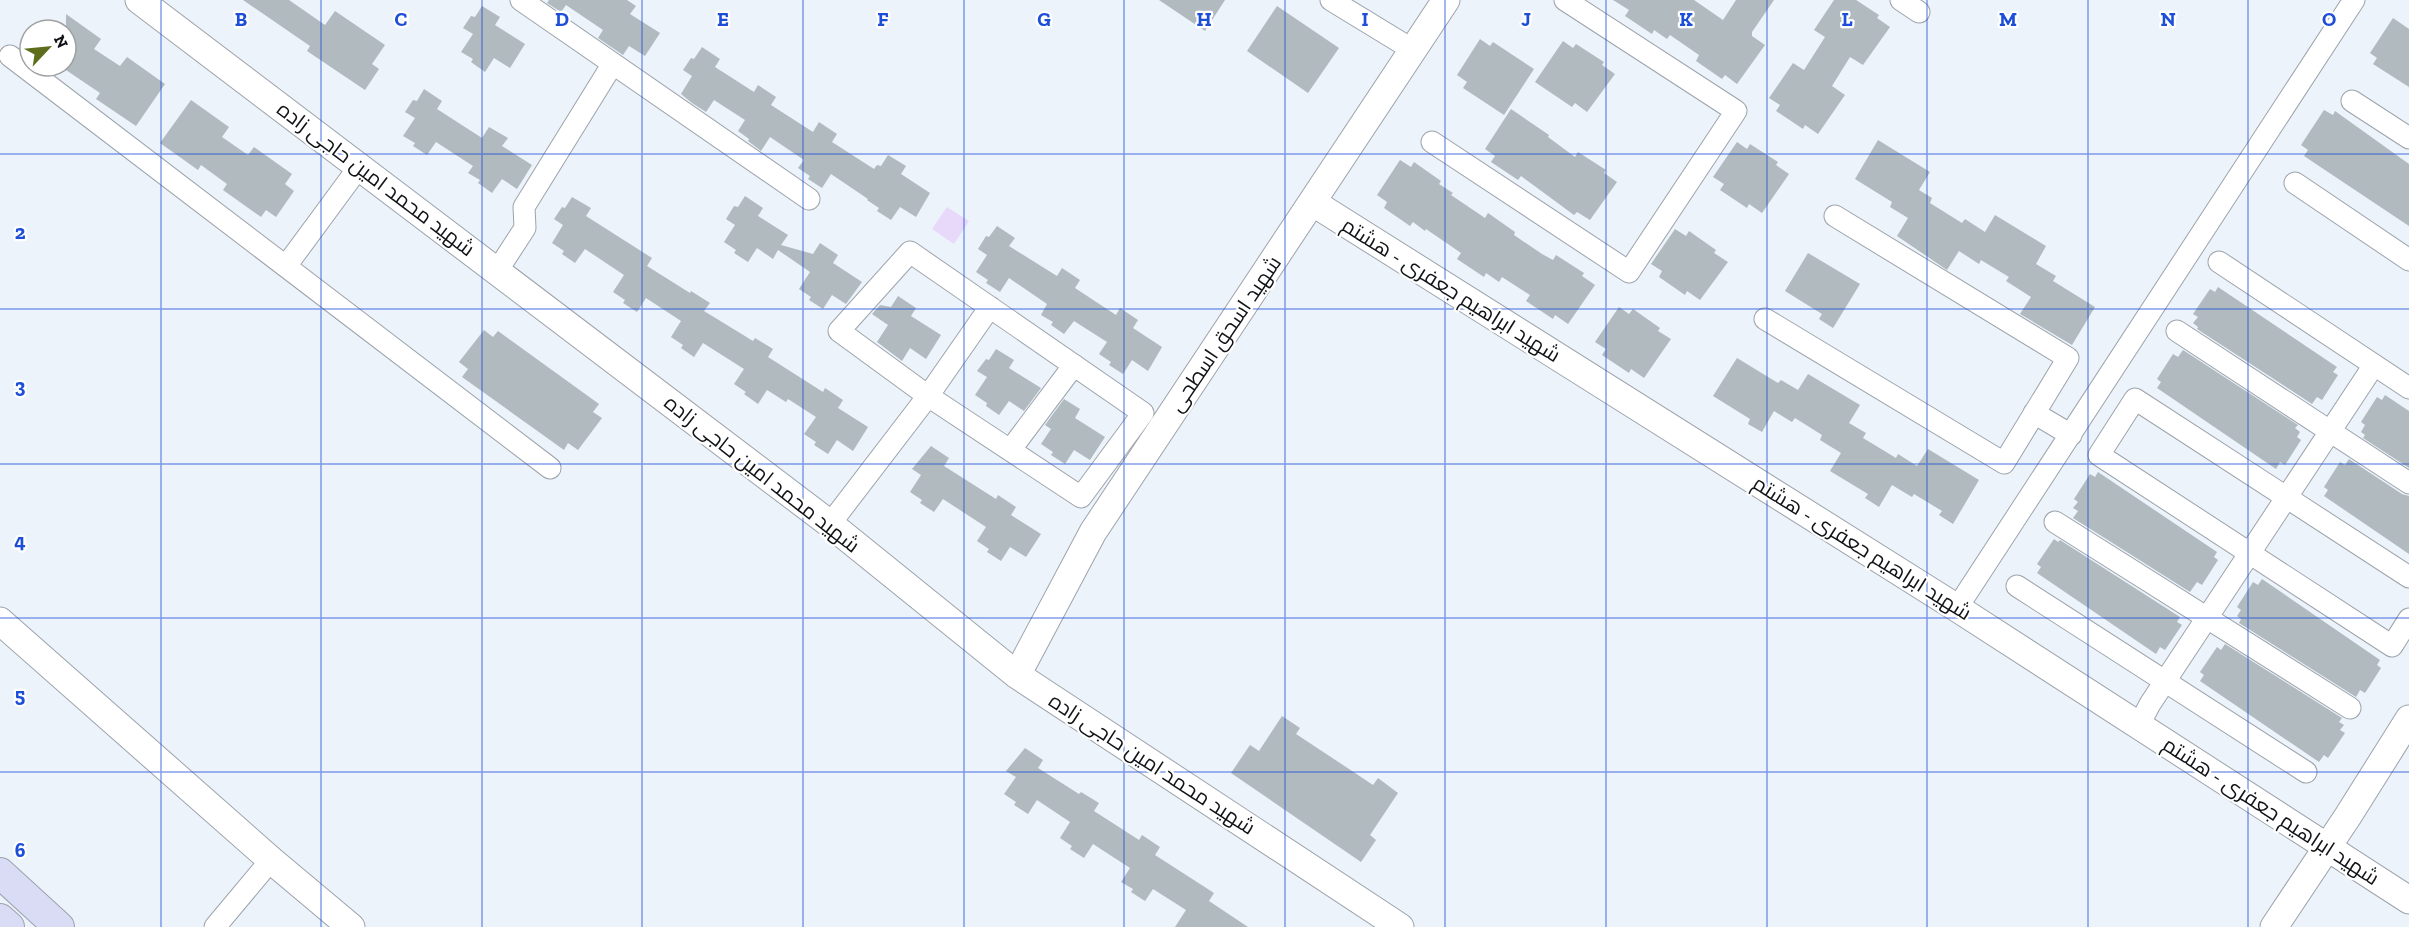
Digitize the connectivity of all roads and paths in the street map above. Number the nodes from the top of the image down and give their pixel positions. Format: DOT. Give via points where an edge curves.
graph roads {
  1 [pos="139,0"];
  2 [pos="521,0"];
  3 [pos="1331,0"];
  4 [pos="1446,0"];
  5 [pos="1564,0"];
  6 [pos="1901,0"];
  7 [pos="2354,0"];
  8 [pos="1919,12"];
  9 [pos="1413,50"];
  10 [pos="10,56"];
  11 [pos="612,65"];
  12 [pos="2352,101"];
  13 [pos="2409,138"];
  14 [pos="1432,142"];
  15 [pos="359,167"];
  16 [pos="2295,183"];
  17 [pos="809,199"];
  18 [pos="1312,202"];
  19 [pos="1835,216"];
  20 [pos="2409,260"];
  21 [pos="2219,262"];
  22 [pos="286,266"];
  23 [pos="497,271"];
  24 [pos="990,307"];
  25 [pos="1765,319"];
  26 [pos="2177,331"];
  27 [pos="1074,365"];
  28 [pos="2374,365"];
  29 [pos="2409,388"];
  30 [pos="928,396"];
  31 [pos="2034,413"];
  32 [pos="2330,431"];
  33 [pos="2071,435"];
  34 [pos="1011,449"];
  35 [pos="550,468"];
  36 [pos="2409,483"];
  37 [pos="2286,498"];
  38 [pos="2055,522"];
  39 [pos="830,524"];
  40 [pos="2249,554"];
  41 [pos="2409,577"];
  42 [pos="2017,586"];
  43 [pos="1957,608"];
  44 [pos="2207,617"];
  45 [pos="2409,619"];
  46 [pos="0,621"];
  47 [pos="1017,675"];
  48 [pos="2165,681"];
  49 [pos="2350,708"];
  50 [pos="2409,719"];
  51 [pos="2139,725"];
  52 [pos="2306,772"];
  53 [pos="2327,848"];
  54 [pos="271,860"];
  55 [pos="0,873"];
  56 [pos="2409,900"];
  57 [pos="0,919"];
  58 [pos="9,927"];
  59 [pos="59,927"];
  60 [pos="215,927"];
  61 [pos="351,927"];
  62 [pos="1400,927"];
  63 [pos="2274,927"];
  1 -- 15 [label="street, شهید محمد امین حاجی زاده"];
  2 -- 11 [label="street"];
  3 -- 9 [label="street"];
  4 -- 9 [label="street, شهید اسحق اسطحی"];
  5 -- 14 [label="street" via="1736,111 1629,272"];
  6 -- 8 [label="street"];
  7 -- 33 [label="street"];
  9 -- 18 [label="street, شهید اسحق اسطحی"];
  10 -- 22 [label="street"];
  11 -- 17 [label="street"];
  11 -- 23 [label="street" via="524,207 525,228"];
  12 -- 13 [label="street"];
  15 -- 22 [label="street"];
  15 -- 23 [label="street, شهید محمد امین حاجی زاده"];
  16 -- 20 [label="street"];
  18 -- 43 [label="street, شهید ابراهیم جعفری - هشتم"];
  18 -- 47 [label="street, شهید اسحق اسطحی" via="1093,532"];
  19 -- 31 [label="street" via="2068,358"];
  21 -- 28 [label="street"];
  22 -- 35 [label="street"];
  23 -- 39 [label="street, شهید محمد امین حاجی زاده"];
  24 -- 27 [label="street"];
  24 -- 30 [label="street"];
  24 -- 30 [label="street" via="910,252 839,331"];
  25 -- 31 [label="street" via="2004,463"];
  26 -- 32 [label="street"];
  27 -- 34 [label="street"];
  27 -- 34 [label="street" via="1143,413 1081,497"];
  28 -- 29 [label="street"];
  28 -- 32 [label="street"];
  30 -- 34 [label="street"];
  30 -- 39 [label="street"];
  31 -- 33 [label="street"];
  32 -- 36 [label="street"];
  32 -- 37 [label="street"];
  33 -- 43 [label="street"];
  37 -- 40 [label="street"];
  37 -- 40 [label="street" via="2135,399 2099,455"];
  37 -- 41 [label="street"];
  38 -- 44 [label="street"];
  39 -- 47 [label="street, شهید محمد امین حاجی زاده"];
  40 -- 44 [label="street"];
  40 -- 45 [label="street" via="2392,646"];
  42 -- 48 [label="street"];
  43 -- 51 [label="street, شهید ابراهیم جعفری - هشتم"];
  44 -- 48 [label="street"];
  44 -- 49 [label="street"];
  46 -- 54 [label="street"];
  47 -- 62 [label="street, شهید محمد امین حاجی زاده"];
  48 -- 51 [label="street"];
  48 -- 52 [label="street"];
  50 -- 53 [label="street"];
  51 -- 53 [label="street, شهید ابراهیم جعفری - هشتم"];
  53 -- 56 [label="street, شهید ابراهیم جعفری - هشتم"];
  53 -- 63 [label="street"];
  54 -- 60 [label="street"];
  54 -- 61 [label="street"];
  55 -- 59 [label="main road"];
  57 -- 58 [label="main road"];
}
